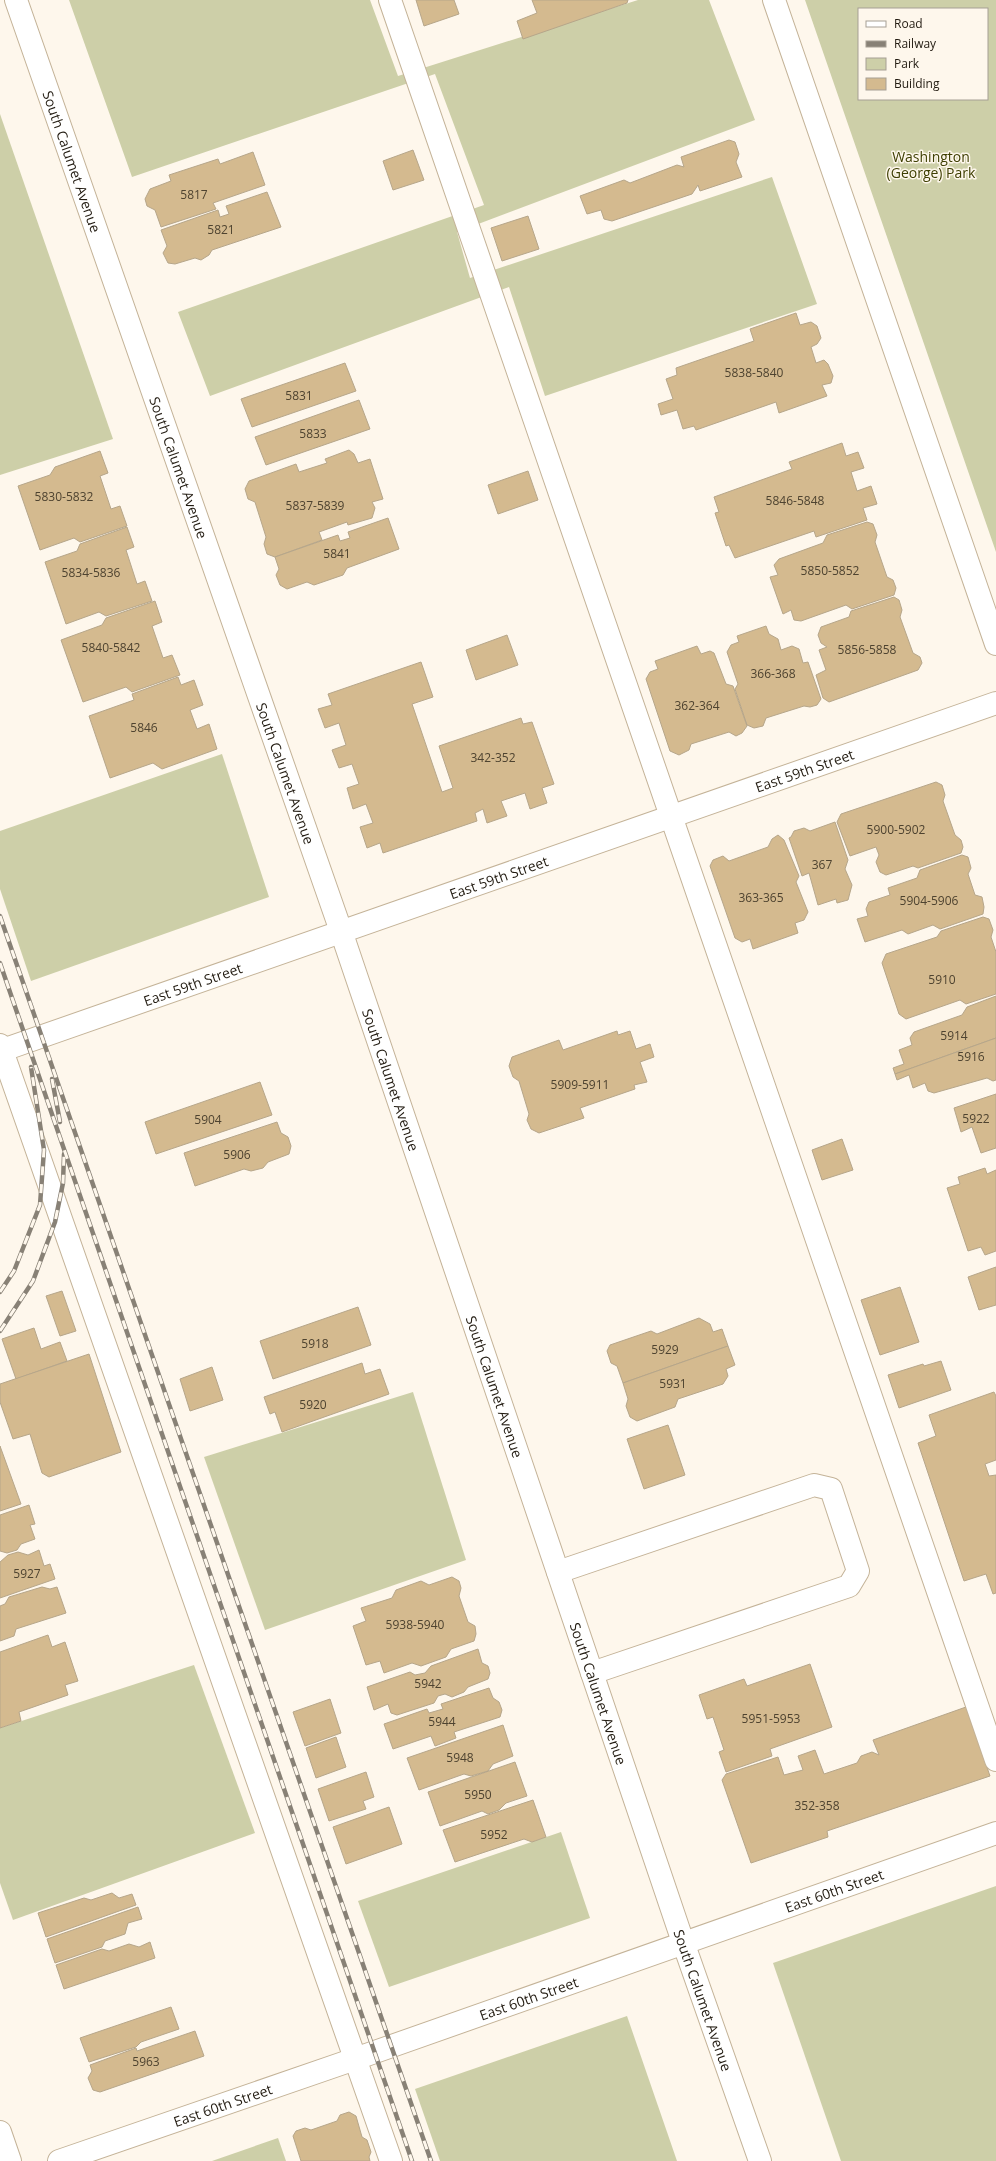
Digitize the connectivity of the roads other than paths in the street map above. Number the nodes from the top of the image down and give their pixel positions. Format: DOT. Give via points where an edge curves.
graph roads {
  1 [pos="16,0"];
  2 [pos="390,0"];
  3 [pos="774,0"];
  4 [pos="996,644"];
  5 [pos="996,703"];
  6 [pos="671,816"];
  7 [pos="341,931"];
  8 [pos="1,1049"];
  9 [pos="558,1572"];
  10 [pos="592,1673"];
  11 [pos="996,1760"];
  12 [pos="996,1833"];
  13 [pos="683,1942"];
  14 [pos="355,2060"];
  15 [pos="0,2132"];
  16 [pos="10,2161"];
  17 [pos="59,2161"];
  18 [pos="391,2161"];
  19 [pos="760,2161"];
  1 -- 7 [label="street, South Calumet Avenue"];
  2 -- 6 [label="street"];
  3 -- 4 [label="street"];
  5 -- 6 [label="street, East 59th Street"];
  6 -- 7 [label="street, East 59th Street"];
  6 -- 11 [label="street"];
  7 -- 8 [label="street, East 59th Street"];
  7 -- 9 [label="street, South Calumet Avenue"];
  8 -- 14 [label="street"];
  9 -- 10 [label="street, South Calumet Avenue"];
  9 -- 10 [label="street" via="814,1484 831,1489 858,1571 849,1586"];
  10 -- 13 [label="street, South Calumet Avenue"];
  12 -- 13 [label="street, East 60th Street"];
  13 -- 14 [label="street, East 60th Street"];
  13 -- 19 [label="street, South Calumet Avenue"];
  14 -- 17 [label="street, East 60th Street"];
  14 -- 18 [label="street"];
  15 -- 16 [label="street"];
}
